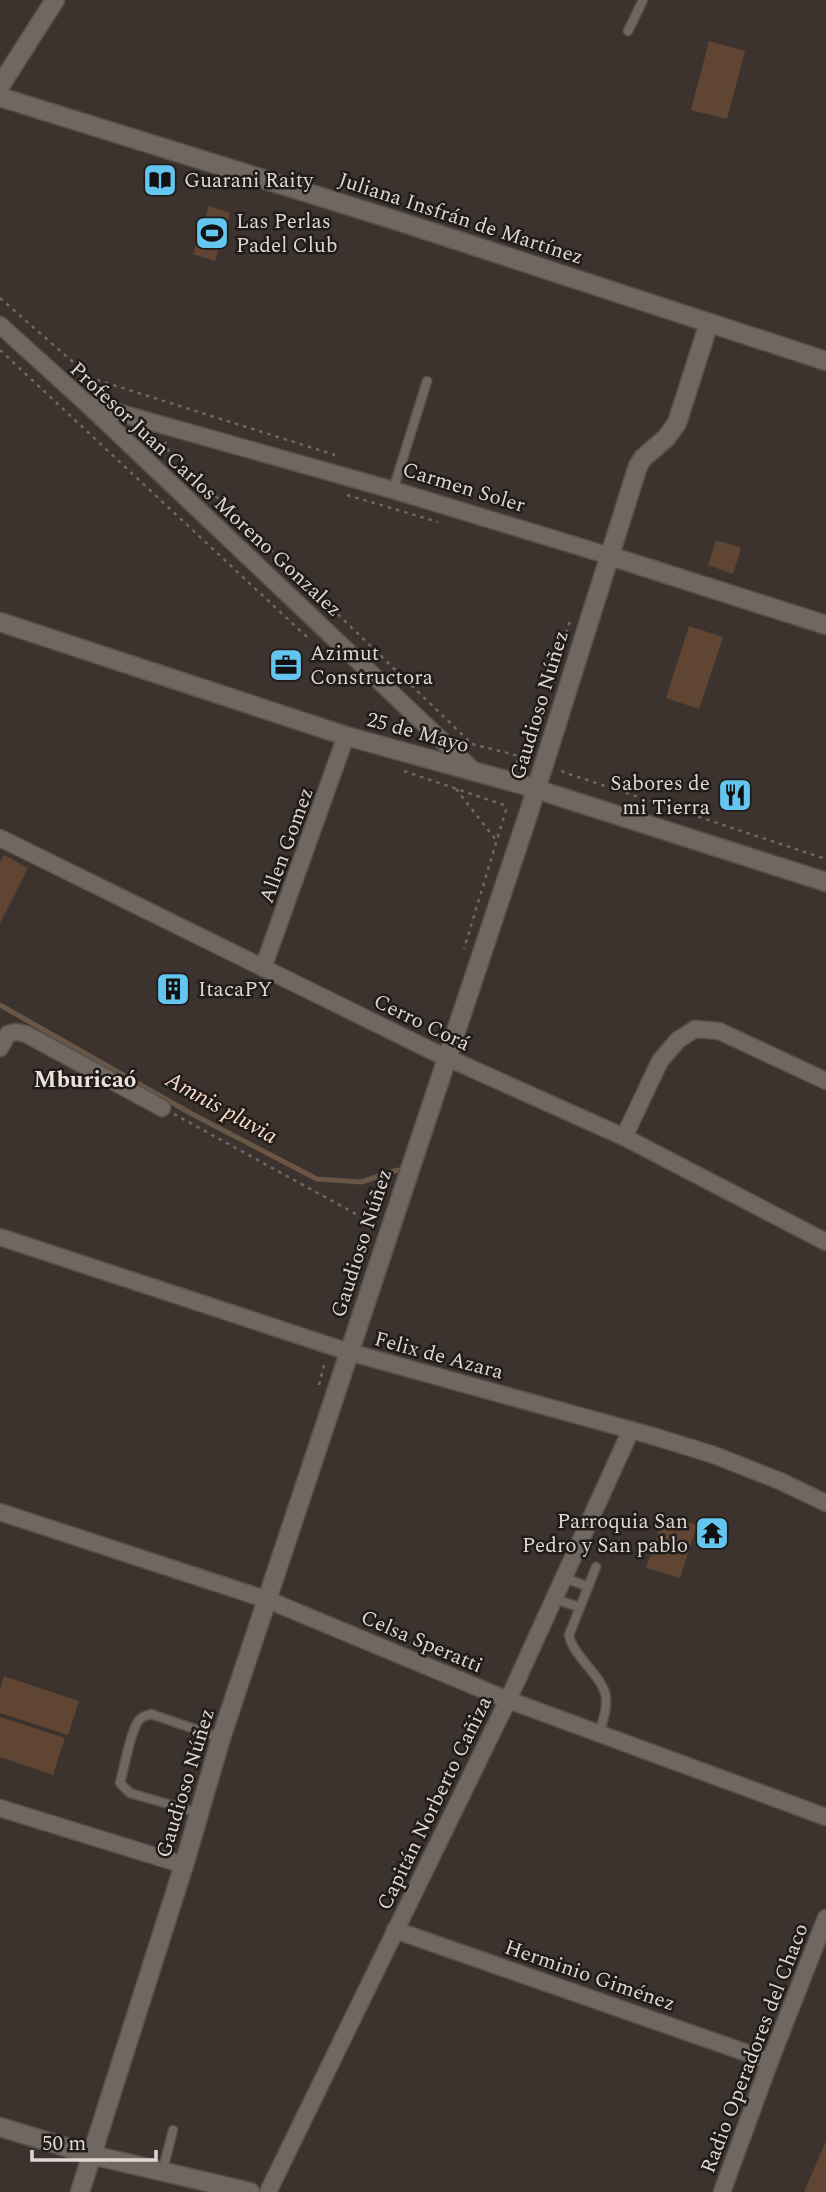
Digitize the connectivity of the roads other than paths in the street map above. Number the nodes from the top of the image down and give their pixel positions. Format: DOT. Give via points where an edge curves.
graph roads {
  1 [pos="55,0"];
  2 [pos="643,0"];
  3 [pos="628,31"];
  4 [pos="0,86"];
  5 [pos="0,97"];
  6 [pos="709,323"];
  7 [pos="0,325"];
  8 [pos="826,361"];
  9 [pos="427,382"];
  10 [pos="86,403"];
  11 [pos="393,490"];
  12 [pos="610,556"];
  13 [pos="0,622"];
  14 [pos="826,625"];
  15 [pos="346,736"];
  16 [pos="474,771"];
  17 [pos="536,790"];
  18 [pos="0,838"];
  19 [pos="826,882"];
  20 [pos="263,968"];
  21 [pos="0,1048"];
  22 [pos="447,1056"];
  23 [pos="826,1081"];
  24 [pos="162,1108"];
  25 [pos="624,1136"];
  26 [pos="0,1237"];
  27 [pos="826,1242"];
  28 [pos="349,1352"];
  29 [pos="631,1430"];
  30 [pos="826,1503"];
  31 [pos="0,1512"];
  32 [pos="596,1567"];
  33 [pos="564,1578"];
  34 [pos="587,1586"];
  35 [pos="555,1599"];
  36 [pos="268,1600"];
  37 [pos="579,1606"];
  38 [pos="508,1700"];
  39 [pos="598,1734"];
  40 [pos="221,1738"];
  41 [pos="0,1808"];
  42 [pos="199,1813"];
  43 [pos="826,1817"];
  44 [pos="184,1865"];
  45 [pos="826,1918"];
  46 [pos="395,1930"];
  47 [pos="770,2060"];
  48 [pos="0,2127"];
  49 [pos="173,2130"];
  50 [pos="92,2155"];
  51 [pos="163,2173"];
  52 [pos="80,2192"];
  53 [pos="250,2192"];
  54 [pos="268,2192"];
  55 [pos="722,2192"];
  1 -- 4 [label="street"];
  2 -- 3 [label="lane"];
  5 -- 6 [label="street, Juliana Insfrán de Martínez"];
  6 -- 8 [label="street, Juliana Insfrán de Martínez"];
  6 -- 12 [label="street, Gaudioso Núñez" via="677,423 638,466"];
  7 -- 10 [label="street, Profesor Juan Carlos Moreno Gonzalez"];
  9 -- 11 [label="lane"];
  10 -- 11 [label="street, Carmen Soler"];
  10 -- 16 [label="street, Profesor Juan Carlos Moreno Gonzalez"];
  11 -- 12 [label="street, Carmen Soler"];
  12 -- 14 [label="street, Carmen Soler"];
  12 -- 17 [label="street, Gaudioso Núñez"];
  13 -- 15 [label="street, 25 de Mayo"];
  15 -- 16 [label="street, 25 de Mayo"];
  15 -- 20 [label="street, Allen Gomez"];
  16 -- 17 [label="street, 25 de Mayo"];
  17 -- 19 [label="street, 25 de Mayo"];
  17 -- 22 [label="street, Gaudioso Núñez"];
  18 -- 20 [label="street, Cerro Corá"];
  20 -- 22 [label="street, Cerro Corá"];
  21 -- 24 [label="street" via="8,1034 26,1034"];
  22 -- 25 [label="street, Cerro Corá"];
  22 -- 28 [label="street, Gaudioso Núñez"];
  23 -- 25 [label="street" via="719,1031 695,1029 660,1061"];
  25 -- 27 [label="street, Cerro Corá"];
  26 -- 28 [label="street, Felix de Azara"];
  28 -- 29 [label="street, Felix de Azara"];
  28 -- 36 [label="street, Gaudioso Núñez"];
  29 -- 30 [label="street, Felix de Azara" via="714,1455"];
  29 -- 33 [label="street, Capitán Norberto Cañiza"];
  31 -- 36 [label="street, Celsa Speratti"];
  32 -- 34 [label="lane"];
  33 -- 34 [label="lane"];
  33 -- 35 [label="street, Capitán Norberto Cañiza"];
  34 -- 37 [label="lane"];
  35 -- 37 [label="lane"];
  35 -- 38 [label="street, Capitán Norberto Cañiza"];
  36 -- 38 [label="street, Celsa Speratti"];
  36 -- 40 [label="street, Gaudioso Núñez"];
  37 -- 39 [label="lane" via="570,1628 570,1644 605,1687 608,1698"];
  38 -- 39 [label="street, Celsa Speratti"];
  38 -- 46 [label="street, Capitán Norberto Cañiza"];
  39 -- 43 [label="street, Celsa Speratti"];
  40 -- 42 [label="street, Gaudioso Núñez"];
  40 -- 42 [label="lane" via="151,1714 137,1722 120,1783 130,1793"];
  41 -- 44 [label="street"];
  42 -- 44 [label="street, Gaudioso Núñez"];
  44 -- 50 [label="street, Gaudioso Núñez"];
  45 -- 47 [label="street, Radio Operadores del Chaco"];
  46 -- 47 [label="street, Herminio Giménez"];
  46 -- 54 [label="street, Capitán Norberto Cañiza"];
  47 -- 55 [label="street, Radio Operadores del Chaco"];
  48 -- 50 [label="street"];
  49 -- 51 [label="lane"];
  50 -- 51 [label="street"];
  50 -- 52 [label="street, Gaudioso Núñez"];
  51 -- 53 [label="street"];
}
